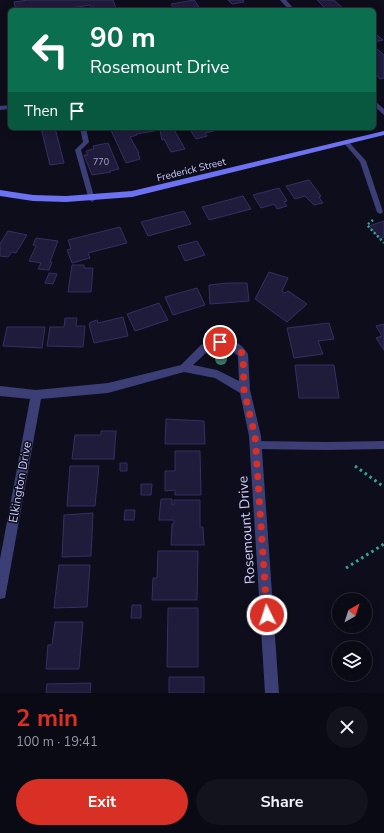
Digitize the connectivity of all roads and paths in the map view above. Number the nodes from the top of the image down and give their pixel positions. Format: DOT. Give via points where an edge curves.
graph roads {
  1 [pos="283,0"];
  2 [pos="290,8"];
  3 [pos="376,104"];
  4 [pos="384,113"];
  5 [pos="83,130"];
  6 [pos="384,133"];
  7 [pos="346,142"];
  8 [pos="0,193"];
  9 [pos="92,200"];
  10 [pos="380,212"];
  11 [pos="384,243"];
  12 [pos="184,368"];
  13 [pos="244,390"];
  14 [pos="0,391"];
  15 [pos="36,395"];
  16 [pos="255,445"];
  17 [pos="384,445"];
  18 [pos="355,466"];
  19 [pos="384,487"];
  20 [pos="384,544"];
  21 [pos="346,568"];
  22 [pos="0,593"];
  23 [pos="272,693"];
  1 -- 2 [label="street"];
  3 -- 4 [label="street"];
  5 -- 9 [label="lane" via="86,142 78,150"];
  6 -- 7 [label="main road, Frederick Street"];
  7 -- 9 [label="main road, Frederick Street" via="155,189"];
  7 -- 10 [label="lane" via="363,161"];
  8 -- 9 [label="main road, Frederick Street" via="24,198"];
  10 -- 11 [label="path" via="367,226"];
  12 -- 13 [label="street, Rosemount Drive" via="217,374"];
  12 -- 13 [label="street, Rosemount Drive" via="210,343 233,344 243,354"];
  12 -- 15 [label="street, Rosemount Drive" via="108,388"];
  13 -- 16 [label="street, Rosemount Drive"];
  14 -- 15 [label="street, Rosemount Drive"];
  15 -- 22 [label="street, Elkington Drive"];
  16 -- 17 [label="lane"];
  16 -- 23 [label="street, Rosemount Drive"];
  18 -- 19 [label="path"];
  20 -- 21 [label="path"];
}
